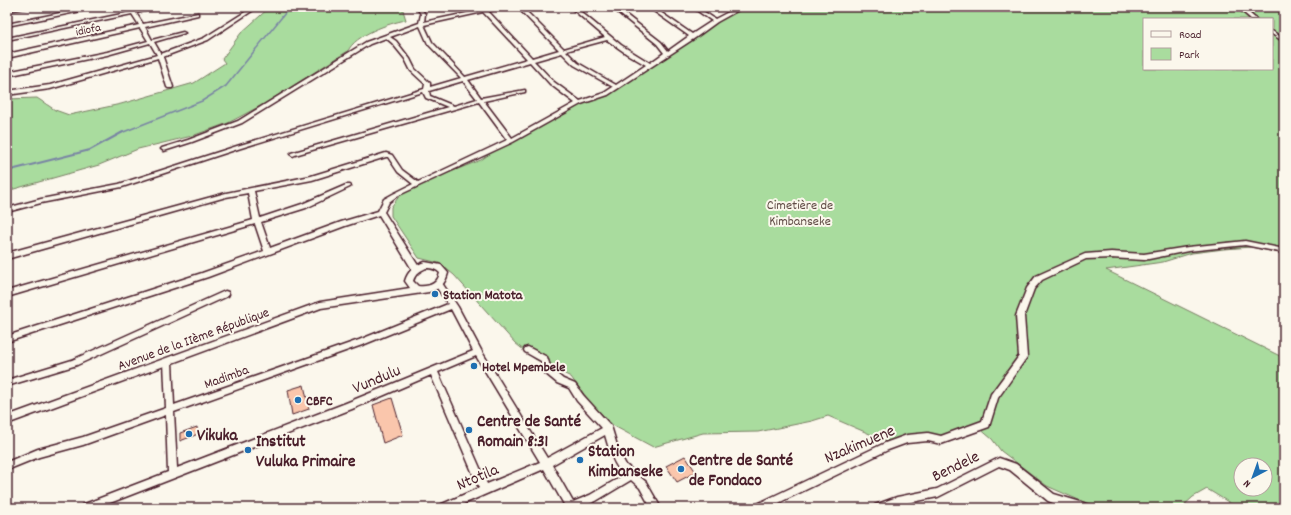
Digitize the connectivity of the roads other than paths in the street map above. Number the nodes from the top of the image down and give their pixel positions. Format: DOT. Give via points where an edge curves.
graph roads {
  1 [pos="26,7"];
  2 [pos="96,7"];
  3 [pos="130,7"];
  4 [pos="160,7"];
  5 [pos="256,7"];
  6 [pos="418,7"];
  7 [pos="481,7"];
  8 [pos="502,7"];
  9 [pos="519,7"];
  10 [pos="572,7"];
  11 [pos="613,7"];
  12 [pos="650,7"];
  13 [pos="694,7"];
  14 [pos="1239,7"];
  15 [pos="739,8"];
  16 [pos="7,10"];
  17 [pos="486,12"];
  18 [pos="134,13"];
  19 [pos="196,14"];
  20 [pos="1253,18"];
  21 [pos="715,21"];
  22 [pos="421,24"];
  23 [pos="7,25"];
  24 [pos="143,27"];
  25 [pos="183,33"];
  26 [pos="1273,33"];
  27 [pos="386,36"];
  28 [pos="692,37"];
  29 [pos="608,38"];
  30 [pos="7,39"];
  31 [pos="1284,41"];
  32 [pos="152,42"];
  33 [pos="562,51"];
  34 [pos="667,53"];
  35 [pos="7,56"];
  36 [pos="160,56"];
  37 [pos="530,61"];
  38 [pos="650,65"];
  39 [pos="7,74"];
  40 [pos="465,80"];
  41 [pos="170,87"];
  42 [pos="616,87"];
  43 [pos="428,89"];
  44 [pos="523,91"];
  45 [pos="7,93"];
  46 [pos="480,100"];
  47 [pos="579,104"];
  48 [pos="454,108"];
  49 [pos="511,141"];
  50 [pos="164,149"];
  51 [pos="293,154"];
  52 [pos="418,184"];
  53 [pos="348,186"];
  54 [pos="251,190"];
  55 [pos="7,210"];
  56 [pos="381,212"];
  57 [pos="257,221"];
  58 [pos="1284,251"];
  59 [pos="268,252"];
  60 [pos="7,256"];
  61 [pos="416,269"];
  62 [pos="409,281"];
  63 [pos="439,285"];
  64 [pos="421,290"];
  65 [pos="7,294"];
  66 [pos="225,294"];
  67 [pos="392,295"];
  68 [pos="452,305"];
  69 [pos="7,339"];
  70 [pos="528,350"];
  71 [pos="478,352"];
  72 [pos="168,362"];
  73 [pos="433,370"];
  74 [pos="7,383"];
  75 [pos="170,410"];
  76 [pos="7,420"];
  77 [pos="608,429"];
  78 [pos="546,463"];
  79 [pos="7,466"];
  80 [pos="173,473"];
  81 [pos="632,475"];
  82 [pos="485,490"];
  83 [pos="1057,504"];
  84 [pos="570,507"];
  85 [pos="85,508"];
  86 [pos="443,508"];
  87 [pos="656,508"];
  88 [pos="758,508"];
  89 [pos="878,508"];
  90 [pos="1087,508"];
  1 -- 16 [label="street"];
  2 -- 23 [label="street"];
  3 -- 18 [label="street"];
  4 -- 18 [label="street"];
  5 -- 36 [label="street" via="206,39"];
  6 -- 22 [label="street" via="423,14"];
  7 -- 17 [label="street"];
  8 -- 17 [label="street"];
  9 -- 33 [label="street"];
  10 -- 29 [label="street"];
  11 -- 34 [label="street" via="660,43"];
  12 -- 28 [label="street"];
  13 -- 21 [label="street"];
  14 -- 20 [label="street"];
  15 -- 21 [label="street"];
  17 -- 22 [label="street"];
  17 -- 37 [label="street"];
  18 -- 24 [label="street"];
  18 -- 30 [label="street"];
  19 -- 24 [label="street, idiofa"];
  21 -- 28 [label="street"];
  22 -- 27 [label="street"];
  22 -- 40 [label="street" via="430,43"];
  24 -- 32 [label="street"];
  24 -- 35 [label="street, idiofa"];
  25 -- 32 [label="street"];
  26 -- 31 [label="street"];
  27 -- 43 [label="street" via="394,42 413,70 428,84"];
  27 -- 50 [label="street" via="347,55 240,122"];
  28 -- 34 [label="street"];
  29 -- 33 [label="street"];
  29 -- 38 [label="street" via="635,58"];
  32 -- 36 [label="street"];
  32 -- 39 [label="street"];
  33 -- 37 [label="street"];
  33 -- 42 [label="street" via="579,66"];
  34 -- 38 [label="street"];
  36 -- 41 [label="street"];
  36 -- 45 [label="street" via="50,87"];
  37 -- 40 [label="street"];
  37 -- 47 [label="street" via="552,83"];
  38 -- 42 [label="street"];
  40 -- 43 [label="street"];
  40 -- 46 [label="street"];
  42 -- 47 [label="street" via="606,94"];
  43 -- 48 [label="street" via="428,97"];
  43 -- 55 [label="street" via="120,186"];
  44 -- 46 [label="street"];
  46 -- 48 [label="street"];
  46 -- 49 [label="street"];
  47 -- 49 [label="street"];
  48 -- 51 [label="street"];
  49 -- 52 [label="street"];
  52 -- 54 [label="street" via="400,171 388,155 312,178"];
  52 -- 56 [label="street" via="386,201"];
  53 -- 57 [label="street" via="304,206"];
  54 -- 57 [label="street"];
  54 -- 60 [label="street" via="156,213"];
  56 -- 59 [label="street"];
  56 -- 61 [label="street"];
  57 -- 59 [label="street"];
  57 -- 65 [label="street"];
  58 -- 88 [label="street, Nzakimuene" via="1245,243 1144,257 1085,257 1053,271 1039,278 1025,301 1020,316 1023,357 994,397 986,424 941,440 928,437 907,439 884,447"];
  59 -- 69 [label="street"];
  61 -- 62 [label="street" via="410,274"];
  61 -- 63 [label="street" via="425,265 440,268 444,273"];
  62 -- 64 [label="street" via="410,285"];
  62 -- 67 [label="street"];
  63 -- 64 [label="street"];
  63 -- 68 [label="street"];
  64 -- 67 [label="street, Avenue de la IIème République"];
  66 -- 74 [label="street" via="74,363"];
  67 -- 72 [label="street, Avenue de la IIème République" via="320,306"];
  68 -- 71 [label="street"];
  68 -- 75 [label="street, Madimba" via="362,342"];
  70 -- 77 [label="street" via="544,359 548,371 560,381 572,386"];
  71 -- 73 [label="street, Vundulu"];
  71 -- 78 [label="street"];
  72 -- 75 [label="street"];
  72 -- 76 [label="street, Avenue de la IIème République"];
  73 -- 80 [label="street, Vundulu" via="349,406"];
  73 -- 82 [label="street"];
  75 -- 79 [label="street, Madimba" via="83,441 38,453"];
  75 -- 80 [label="street"];
  77 -- 78 [label="street, Ntotila"];
  77 -- 81 [label="street" via="615,453 623,468"];
  78 -- 82 [label="street, Ntotila"];
  78 -- 84 [label="street"];
  80 -- 85 [label="street, Vundulu"];
  81 -- 84 [label="street" via="593,498"];
  81 -- 87 [label="street" via="643,485"];
  82 -- 86 [label="street, Ntotila"];
  83 -- 89 [label="street, Bendele" via="1013,467 999,462 938,493 896,501"];
  83 -- 90 [label="street"];
}
